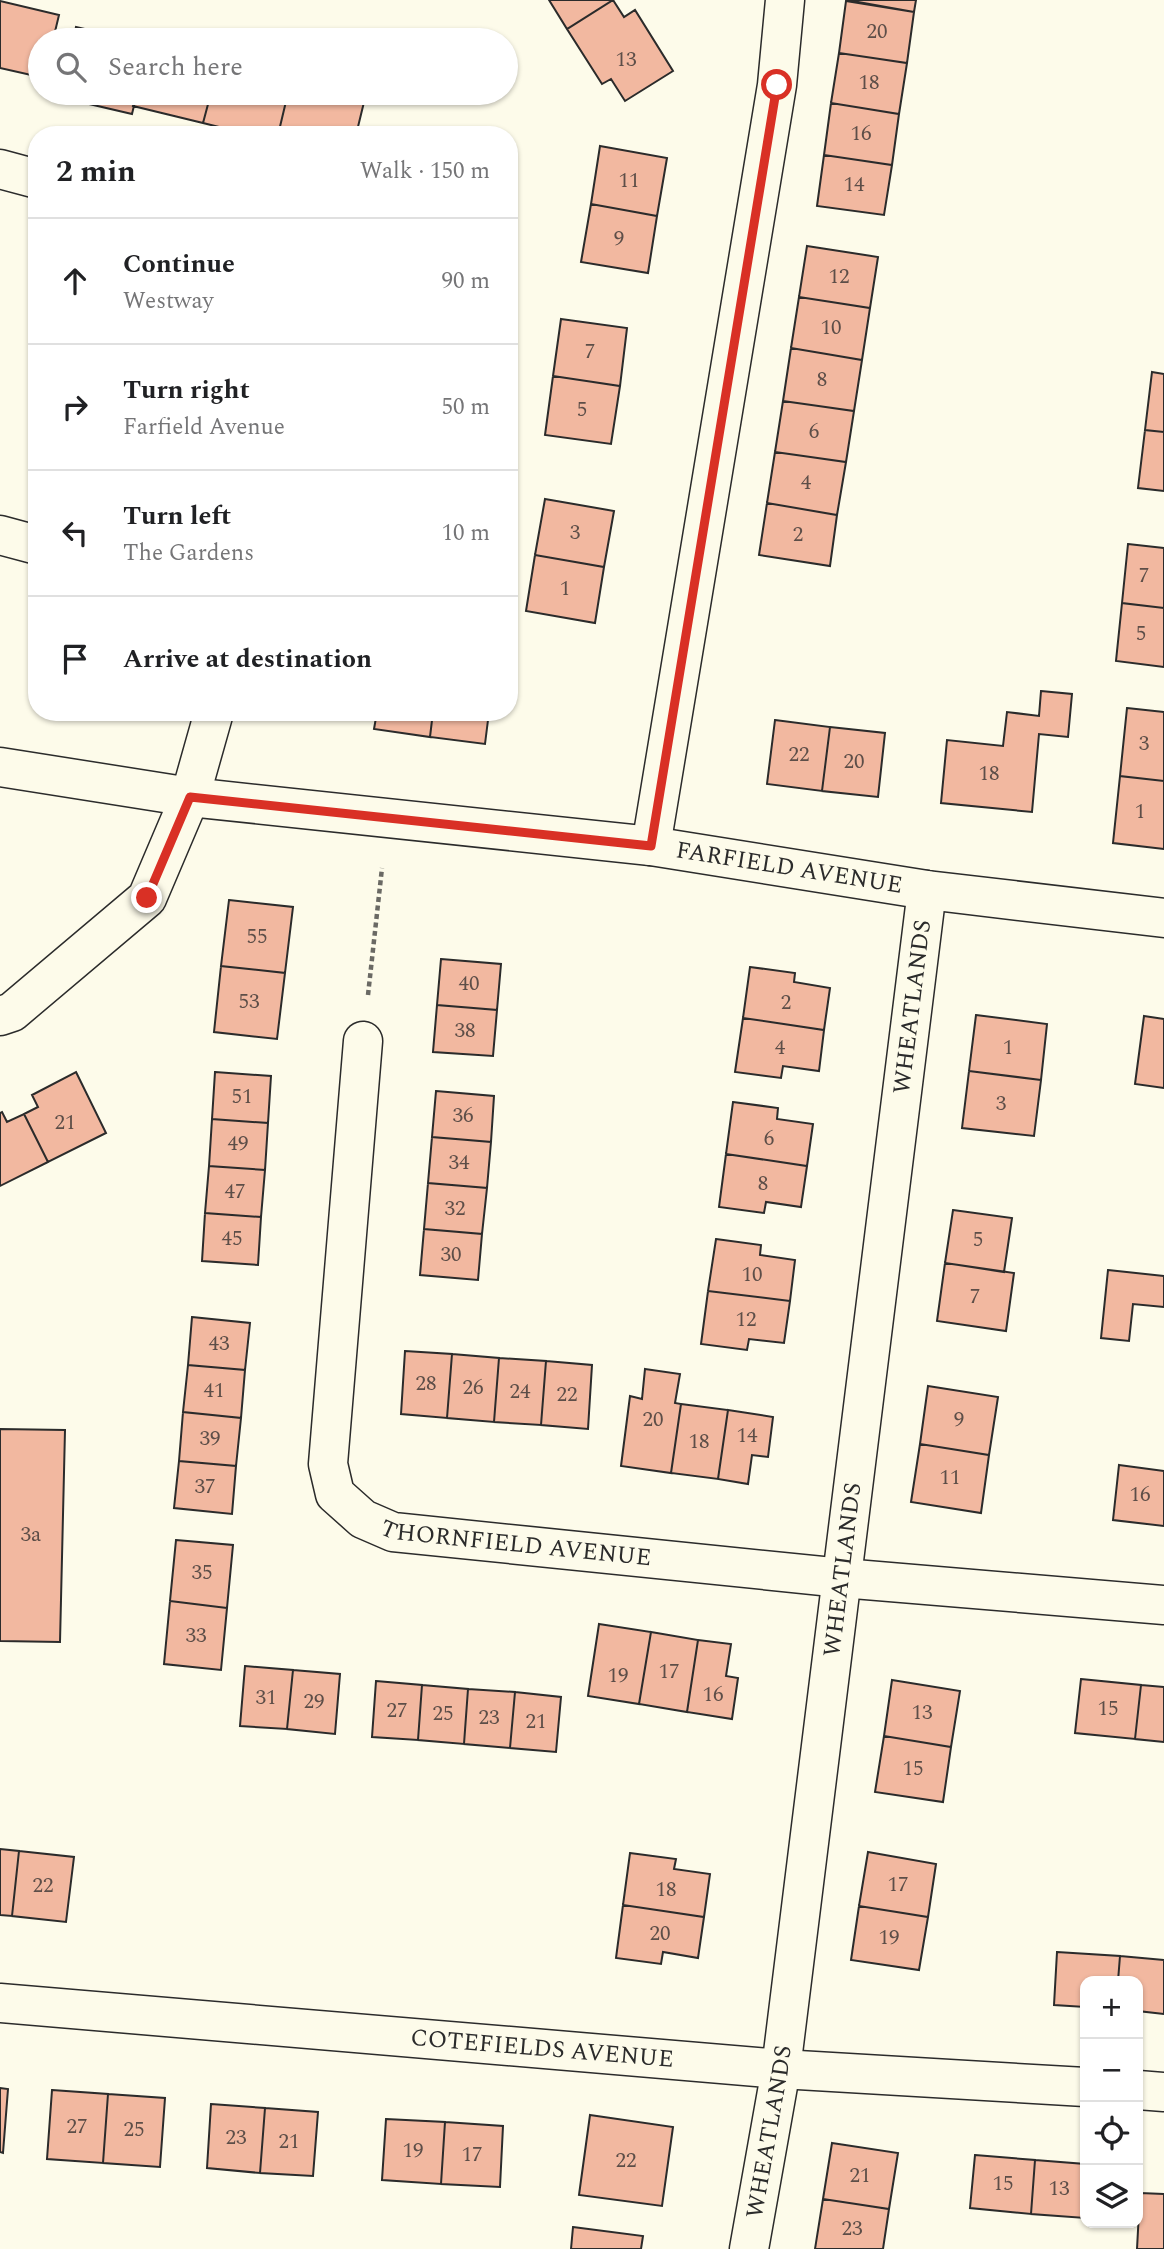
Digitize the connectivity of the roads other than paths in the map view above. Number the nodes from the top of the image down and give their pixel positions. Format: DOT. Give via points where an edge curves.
graph roads {
  1 [pos="785,0"];
  2 [pos="0,169"];
  3 [pos="28,177"];
  4 [pos="0,535"];
  5 [pos="28,543"];
  6 [pos="211,721"];
  7 [pos="0,767"];
  8 [pos="190,797"];
  9 [pos="651,846"];
  10 [pos="927,890"];
  11 [pos="1164,918"];
  12 [pos="0,1016"];
  13 [pos="363,1041"];
  14 [pos="842,1578"];
  15 [pos="1164,1605"];
  16 [pos="0,2003"];
  17 [pos="781,2069"];
  18 [pos="1080,2087"];
  19 [pos="1143,2090"];
  20 [pos="1164,2092"];
  21 [pos="748,2249"];
  1 -- 9 [label="street" via="777,85"];
  2 -- 3 [label="street"];
  4 -- 5 [label="street"];
  6 -- 8 [label="street"];
  7 -- 8 [label="street, FARFIELD AVENUE"];
  8 -- 9 [label="street, FARFIELD AVENUE"];
  8 -- 12 [label="street" via="147,898 12,1012"];
  9 -- 10 [label="street, FARFIELD AVENUE"];
  10 -- 11 [label="street, FARFIELD AVENUE"];
  10 -- 14 [label="street, WHEATLANDS"];
  13 -- 14 [label="street, THORNFIELD AVENUE" via="328,1464 335,1494 363,1520 393,1532"];
  14 -- 15 [label="street, THORNFIELD AVENUE"];
  14 -- 17 [label="street, WHEATLANDS"];
  16 -- 17 [label="street, COTEFIELDS AVENUE"];
  17 -- 18 [label="street, COTEFIELDS AVENUE"];
  17 -- 21 [label="street, WHEATLANDS"];
  19 -- 20 [label="street"];
}
